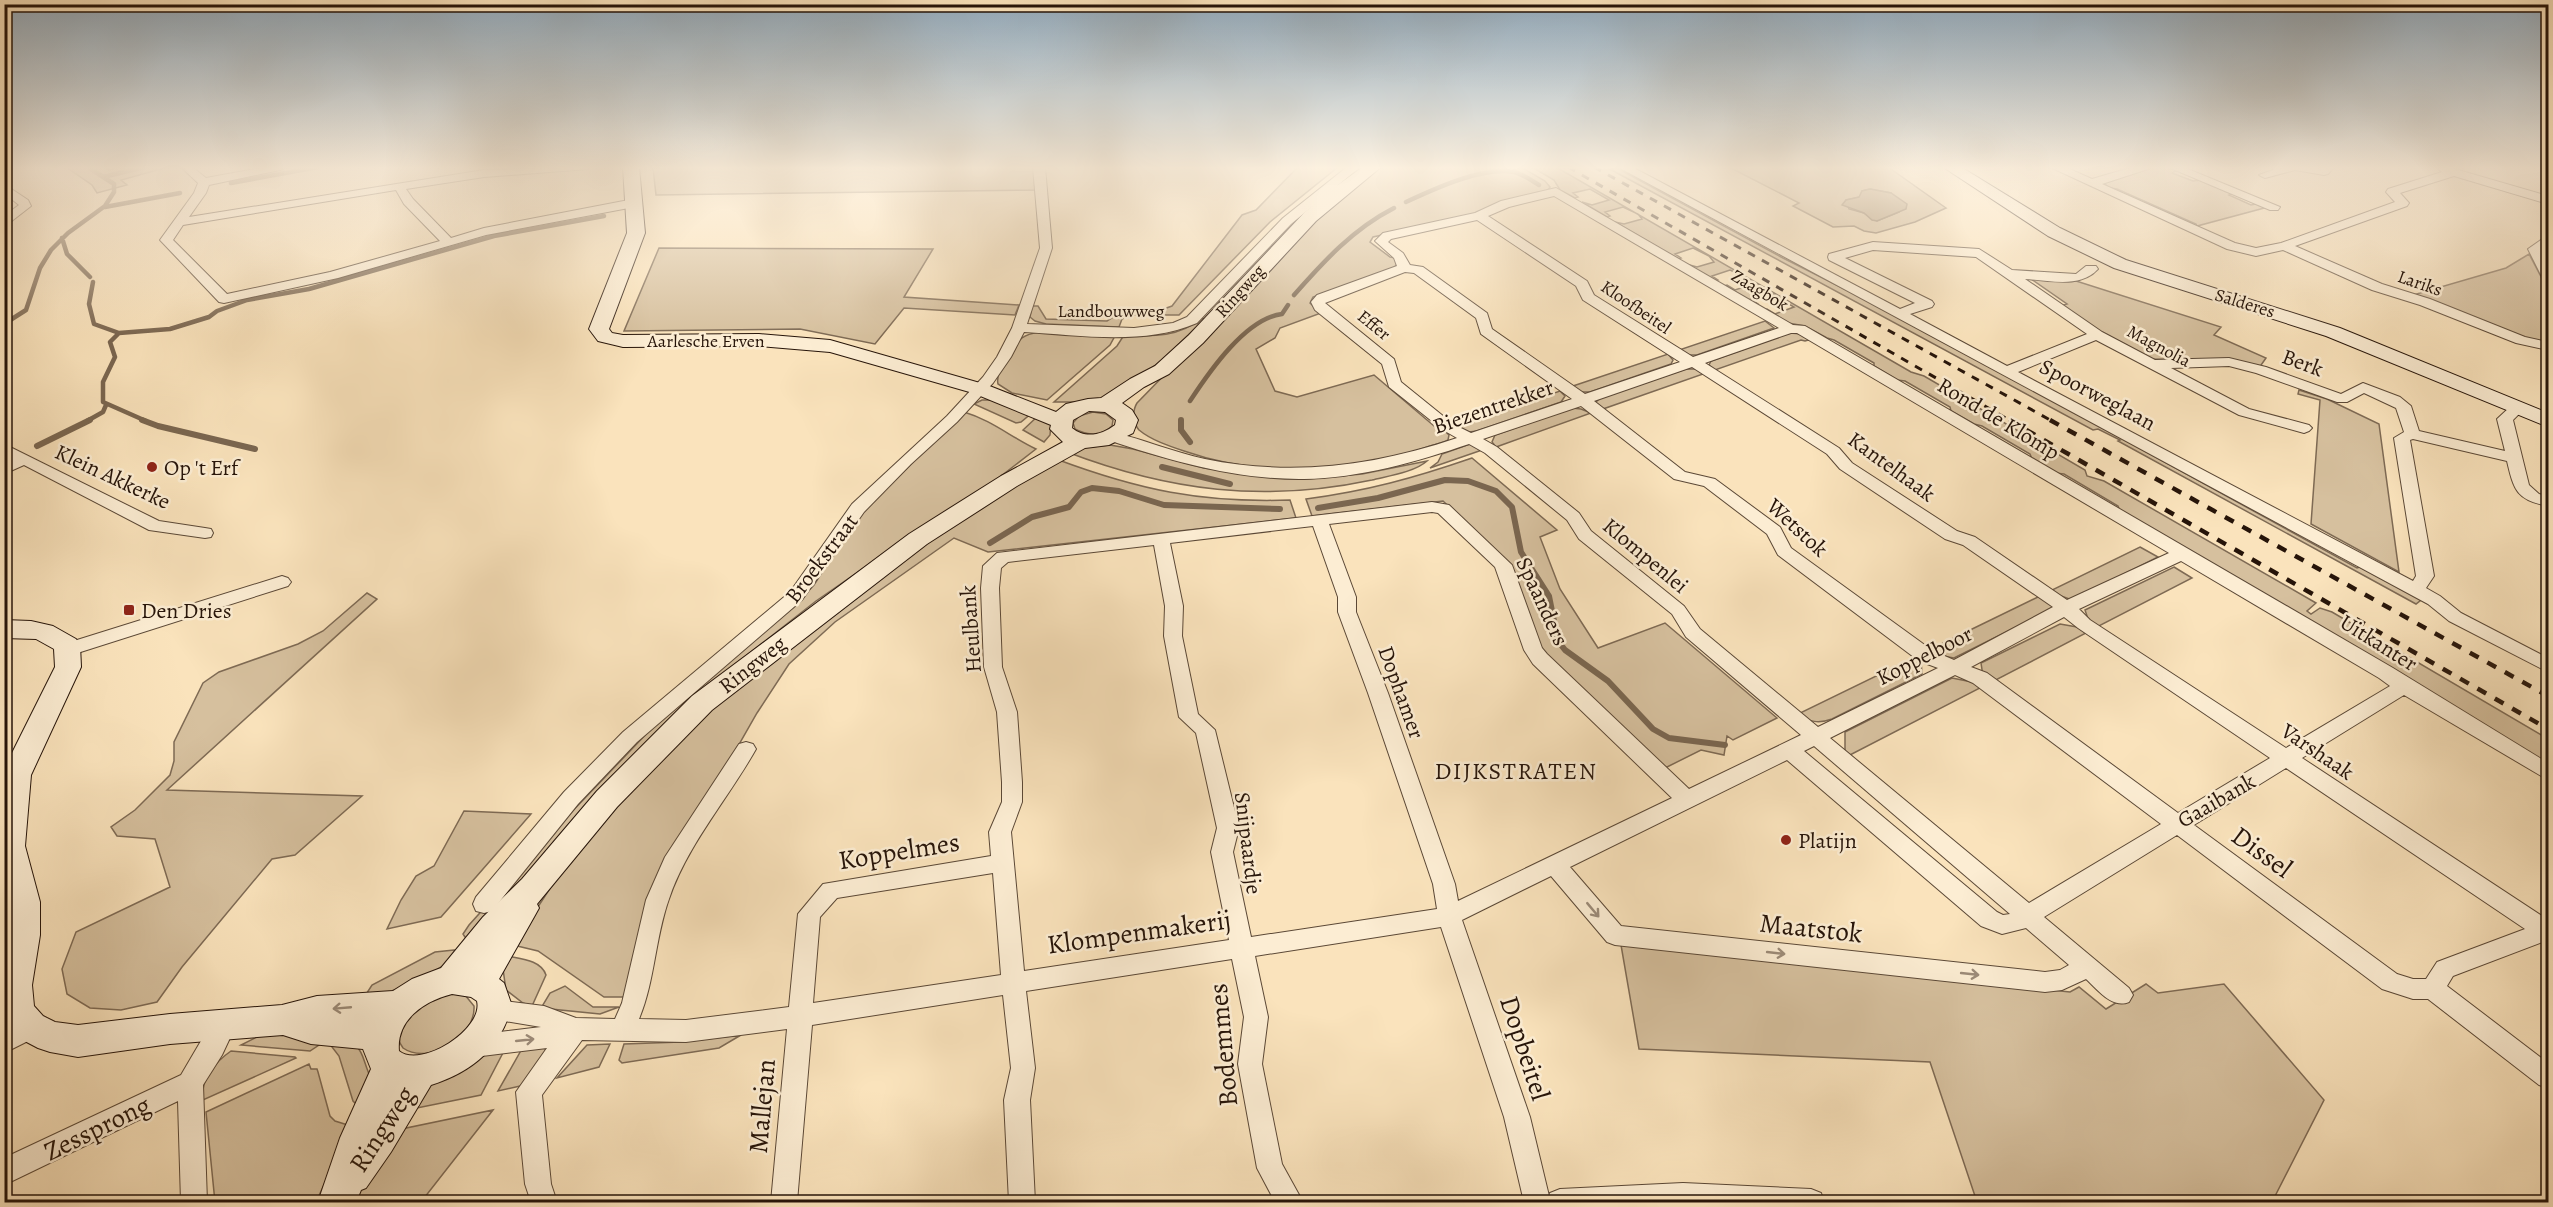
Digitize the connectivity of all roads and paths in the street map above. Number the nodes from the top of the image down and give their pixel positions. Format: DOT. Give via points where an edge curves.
graph roads {
  1 [pos="176,223"];
  2 [pos="430,223"];
  3 [pos="527,223"];
  4 [pos="635,223"];
  5 [pos="1044,223"];
  6 [pos="1285,223"];
  7 [pos="1304,223"];
  8 [pos="1447,223"];
  9 [pos="1490,223"];
  10 [pos="1613,223"];
  11 [pos="1731,223"];
  12 [pos="2039,223"];
  13 [pos="2180,223"];
  14 [pos="2347,223"];
  15 [pos="2548,239"];
  16 [pos="447,241"];
  17 [pos="2284,246"];
  18 [pos="1404,268"];
  19 [pos="2091,268"];
  20 [pos="2009,274"];
  21 [pos="2548,275"];
  22 [pos="1901,314"];
  23 [pos="1019,328"];
  24 [pos="1790,328"];
  25 [pos="2097,335"];
  26 [pos="2548,346"];
  27 [pos="1691,362"];
  28 [pos="2152,364"];
  29 [pos="2007,371"];
  30 [pos="990,392"];
  31 [pos="1582,399"];
  32 [pos="2516,409"];
  33 [pos="1117,421"];
  34 [pos="2548,422"];
  35 [pos="1070,426"];
  36 [pos="2304,428"];
  37 [pos="2412,434"];
  38 [pos="1470,438"];
  39 [pos="4,449"];
  40 [pos="2514,458"];
  41 [pos="25,459"];
  42 [pos="4,470"];
  43 [pos="2548,501"];
  44 [pos="1319,520"];
  45 [pos="205,533"];
  46 [pos="1161,539"];
  47 [pos="2183,553"];
  48 [pos="282,582"];
  49 [pos="2416,591"];
  50 [pos="2066,608"];
  51 [pos="4,630"];
  52 [pos="68,650"];
  53 [pos="2548,666"];
  54 [pos="1954,668"];
  55 [pos="2404,686"];
  56 [pos="1816,736"];
  57 [pos="746,749"];
  58 [pos="1789,750"];
  59 [pos="2287,759"];
  60 [pos="2548,772"];
  61 [pos="10,776"];
  62 [pos="1687,800"];
  63 [pos="2175,824"];
  64 [pos="1002,863"];
  65 [pos="1556,866"];
  66 [pos="484,904"];
  67 [pos="2028,914"];
  68 [pos="1449,916"];
  69 [pos="2548,930"];
  70 [pos="1242,948"];
  71 [pos="2087,966"];
  72 [pos="1013,982"];
  73 [pos="2433,990"];
  74 [pos="475,991"];
  75 [pos="2121,995"];
  76 [pos="400,1005"];
  77 [pos="801,1016"];
  78 [pos="282,1020"];
  79 [pos="224,1025"];
  80 [pos="576,1029"];
  81 [pos="622,1031"];
  82 [pos="18,1035"];
  83 [pos="474,1047"];
  84 [pos="397,1058"];
  85 [pos="2548,1077"];
  86 [pos="190,1083"];
  87 [pos="4,1172"];
  88 [pos="341,1194"];
  89 [pos="195,1203"];
  90 [pos="544,1203"];
  91 [pos="784,1203"];
  92 [pos="1022,1203"];
  93 [pos="1290,1203"];
  94 [pos="1537,1203"];
  95 [pos="1560,1203"];
  96 [pos="1811,1203"];
  1 -- 16 [label="street" via="166,240 224,298 333,275"];
  2 -- 16 [label="street"];
  3 -- 16 [label="street"];
  4 -- 30 [label="street, Aarlesche Erven" via="636,234 599,329 605,336 623,341 759,340 830,346"];
  5 -- 23 [label="street, Broekstraat" via="1046,248"];
  6 -- 23 [label="street, Landbouwweg" via="1183,326 1149,332"];
  7 -- 33 [label="street, Ringweg"];
  8 -- 18 [label="street" via="1382,238 1382,244 1403,260"];
  9 -- 27 [label="street, Kloofbeitel" via="1582,284 1588,297"];
  10 -- 24 [label="street, Zaagbok"];
  11 -- 22 [label="street, Spoorweglaan"];
  12 -- 32 [label="street, Salderes" via="2091,253 2332,332"];
  13 -- 17 [label="street" via="2230,246 2256,252"];
  14 -- 17 [label="street"];
  15 -- 21 [label="street" via="2534,249"];
  17 -- 26 [label="street, Lariks" via="2377,288"];
  18 -- 31 [label="street, Wetstok" via="1418,270 1482,316 1486,331"];
  18 -- 38 [label="street, Effer" via="1318,302 1389,362 1394,384 1448,427"];
  19 -- 20 [label="street" via="2079,278"];
  20 -- 22 [label="street, Magnolia" via="1979,253 1874,246 1834,257 1928,304"];
  20 -- 25 [label="street, Magnolia"];
  22 -- 29 [label="street, Spoorweglaan"];
  23 -- 30 [label="street, Broekstraat"];
  24 -- 27 [label="street, Biezentrekker"];
  24 -- 47 [label="street, Rond de Klomp" via="1808,332"];
  25 -- 28 [label="street, Magnolia"];
  25 -- 29 [label="street"];
  27 -- 31 [label="street, Biezentrekker"];
  27 -- 50 [label="street, Kantelhaak" via="1824,445 1846,466 1951,535 1969,541"];
  28 -- 36 [label="street, Magnolia" via="2244,412"];
  28 -- 37 [label="street, Berk" via="2229,362 2342,399 2363,387 2403,406"];
  29 -- 49 [label="street, Spoorweglaan"];
  30 -- 35 [label="street"];
  30 -- 66 [label="street, Broekstraat" via="952,419 858,508 796,596 630,737 571,798"];
  31 -- 38 [label="street, Biezentrekker"];
  31 -- 54 [label="street, Wetstok" via="1680,476 1709,482 1774,531 1784,551 1926,656"];
  32 -- 34 [label="street, Salderes"];
  32 -- 40 [label="street" via="2505,419"];
  33 -- 35 [label="street" via="1102,440"];
  33 -- 35 [label="street" via="1088,405"];
  33 -- 38 [label="street, Biezentrekker" via="1160,453 1261,473 1339,472 1402,461"];
  35 -- 74 [label="street, Ringweg" via="1008,481 909,545 702,703 607,800 533,888"];
  37 -- 40 [label="street"];
  37 -- 49 [label="street" via="2402,438 2425,576"];
  38 -- 56 [label="street, Klompenlei" via="1491,450 1573,517 1584,535 1678,610 1693,633"];
  39 -- 41 [label="street, Klein Akkerke"];
  40 -- 43 [label="street" via="2521,487 2533,497"];
  41 -- 42 [label="street"];
  41 -- 45 [label="street, Klein Akkerke" via="155,526"];
  44 -- 46 [label="street, Heulbank"];
  44 -- 62 [label="street, Spaanders" via="1443,509 1503,565 1533,650 1540,659"];
  44 -- 68 [label="street, Dophamer" via="1347,597 1347,612 1444,884"];
  46 -- 64 [label="street, Heulbank" via="1003,557 992,566 993,667 1007,712 1012,782 1012,802 1000,832"];
  46 -- 70 [label="street, Snijpaardje" via="1174,606 1173,636 1189,717 1205,730 1228,828 1222,852"];
  47 -- 50 [label="street, Koppelboor"];
  47 -- 55 [label="street, Uitkanter"];
  48 -- 52 [label="street"];
  49 -- 53 [label="street, Spoorweglaan"];
  50 -- 54 [label="street, Koppelboor"];
  50 -- 59 [label="street, Varshaak" via="2084,624"];
  51 -- 52 [label="street" via="48,632 67,645"];
  52 -- 61 [label="street" via="68,667"];
  54 -- 56 [label="street, Koppelboor"];
  54 -- 63 [label="street, Dissel" via="1980,678"];
  55 -- 59 [label="street, Gaaibank"];
  55 -- 60 [label="street, Uitkanter"];
  56 -- 58 [label="street, Koppelboor"];
  56 -- 67 [label="street"];
  57 -- 81 [label="street" via="676,857 657,900 634,1003"];
  58 -- 62 [label="street, Koppelboor"];
  58 -- 67 [label="street, Gaaibank" via="1989,919 2006,925"];
  59 -- 63 [label="street, Gaaibank"];
  59 -- 69 [label="street, Varshaak"];
  61 -- 82 [label="street" via="10,846 24,902 24,935 15,985"];
  62 -- 65 [label="street, Klompenmakerij"];
  63 -- 67 [label="street, Gaaibank"];
  63 -- 73 [label="street, Dissel" via="2390,982"];
  64 -- 72 [label="street, Heulbank"];
  64 -- 77 [label="street, Koppelmes" via="831,890 809,914"];
  65 -- 68 [label="street, Klompenmakerij"];
  65 -- 71 [label="street, Maatstok, one-way" via="1615,935 2045,982 2067,979"];
  67 -- 71 [label="street"];
  68 -- 70 [label="street, Klompenmakerij"];
  68 -- 94 [label="street, Dopbeitel" via="1517,1117"];
  69 -- 73 [label="street" via="2445,969"];
  70 -- 72 [label="street, Klompenmakerij"];
  70 -- 93 [label="street, Bodemmes" via="1256,1017 1250,1064 1270,1168"];
  71 -- 75 [label="street"];
  72 -- 77 [label="street, Klompenmakerij"];
  72 -- 92 [label="street, Heulbank" via="1023,1068 1017,1100"];
  73 -- 85 [label="street"];
  74 -- 76 [label="street" via="425,988"];
  74 -- 80 [label="street, Klompenmakerij"];
  74 -- 83 [label="street" via="488,1029"];
  76 -- 78 [label="street, one-way" via="326,1010"];
  76 -- 84 [label="street" via="388,1020"];
  77 -- 81 [label="street, Klompenmakerij" via="686,1031"];
  77 -- 91 [label="street, Mallejan"];
  78 -- 79 [label="street"];
  78 -- 84 [label="street"];
  79 -- 82 [label="street" via="78,1041"];
  79 -- 86 [label="street"];
  80 -- 81 [label="street, Klompenmakerij"];
  83 -- 80 [label="street, Klompenmakerij, one-way" via="543,1038"];
  80 -- 90 [label="street" via="529,1092 538,1184"];
  83 -- 84 [label="street" via="442,1066"];
  84 -- 88 [label="street, Ringweg" via="378,1140"];
  86 -- 87 [label="street, Zessprong"];
  86 -- 89 [label="street"];
  95 -- 96 [label="street" via="1683,1196"];
}
